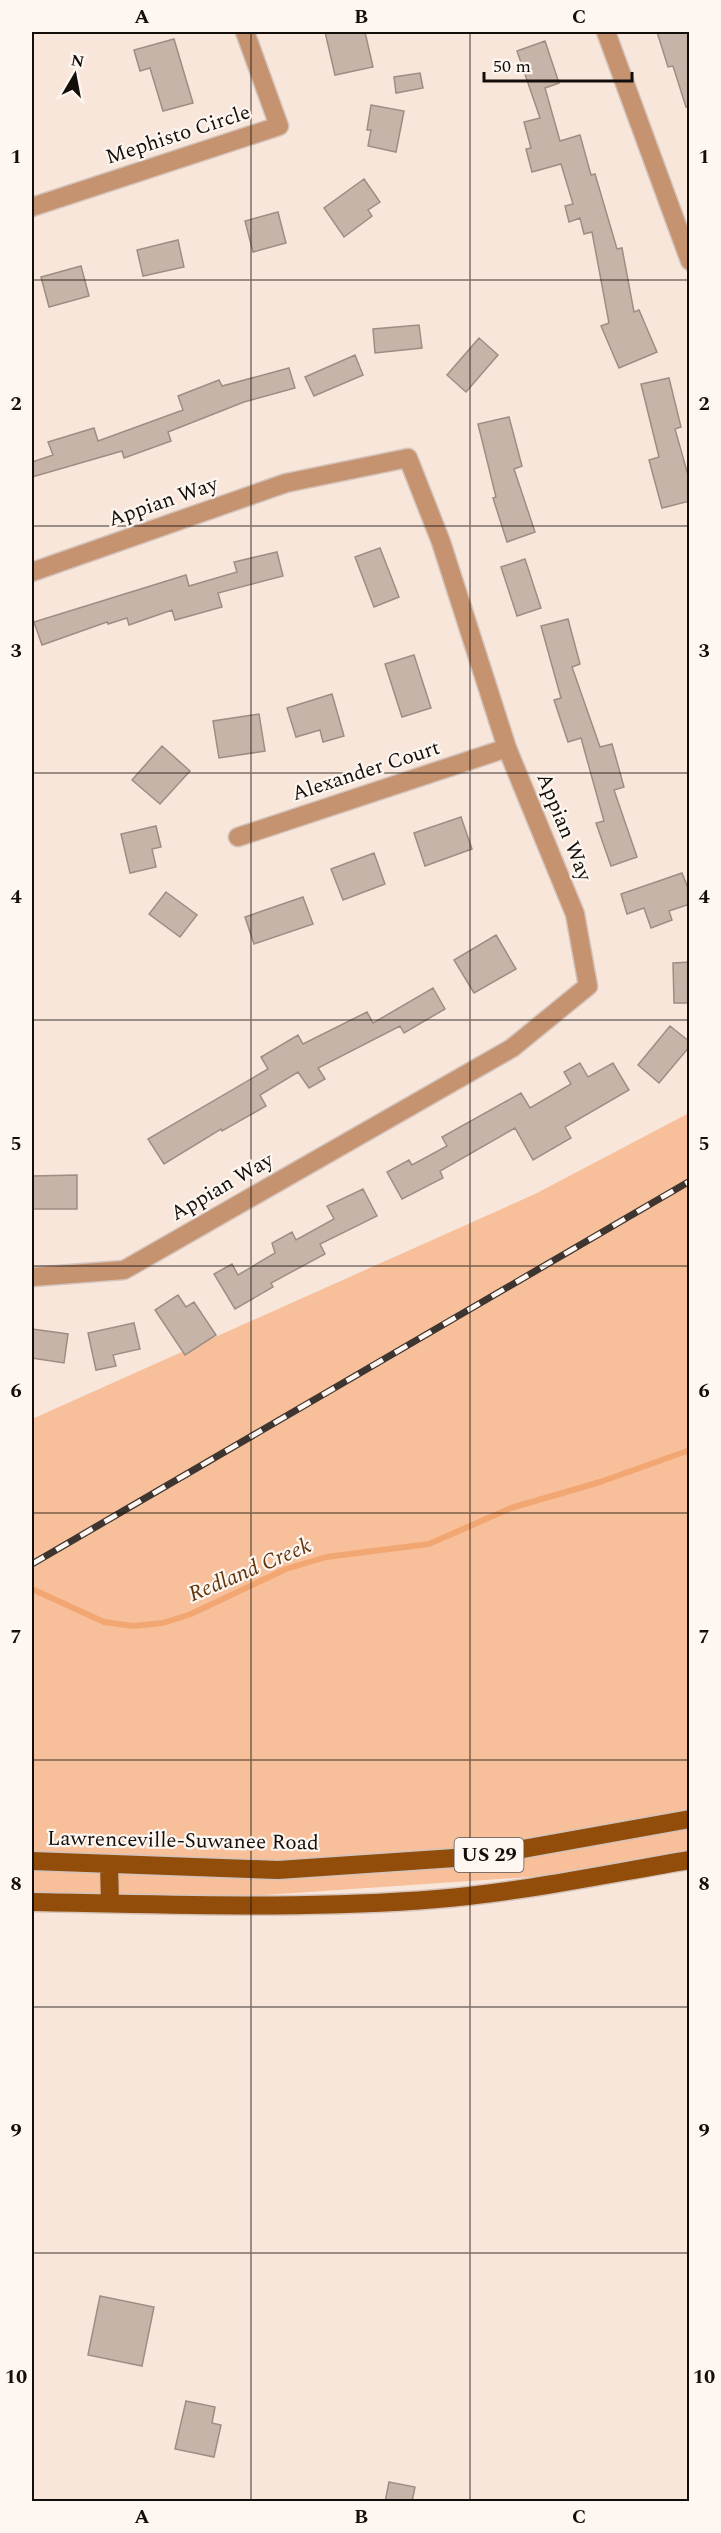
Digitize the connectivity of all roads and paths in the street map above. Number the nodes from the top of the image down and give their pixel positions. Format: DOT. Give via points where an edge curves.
graph roads {
  1 [pos="245,32"];
  2 [pos="606,32"];
  3 [pos="32,207"];
  4 [pos="690,261"];
  5 [pos="32,572"];
  6 [pos="507,748"];
  7 [pos="238,837"];
  8 [pos="32,1277"];
  9 [pos="690,1819"];
  10 [pos="690,1860"];
  11 [pos="32,1861"];
  12 [pos="110,1864"];
  13 [pos="32,1902"];
  14 [pos="110,1903"];
  1 -- 3 [label="street, Mephisto Circle" via="279,126"];
  2 -- 4 [label="street"];
  5 -- 6 [label="street, Appian Way" via="286,483 408,458 441,542"];
  6 -- 7 [label="street, Alexander Court"];
  6 -- 8 [label="street, Appian Way" via="575,914 588,986 512,1048 124,1270"];
  9 -- 12 [label="main road, Lawrenceville-Suwanee Road / US 29" via="484,1856 278,1870"];
  10 -- 14 [label="main road, US 29" via="503,1892 436,1899 310,1906"];
  11 -- 12 [label="main road, Lawrenceville-Suwanee Road / US 29"];
  12 -- 14 [label="main road"];
  13 -- 14 [label="main road, US 29"];
}
